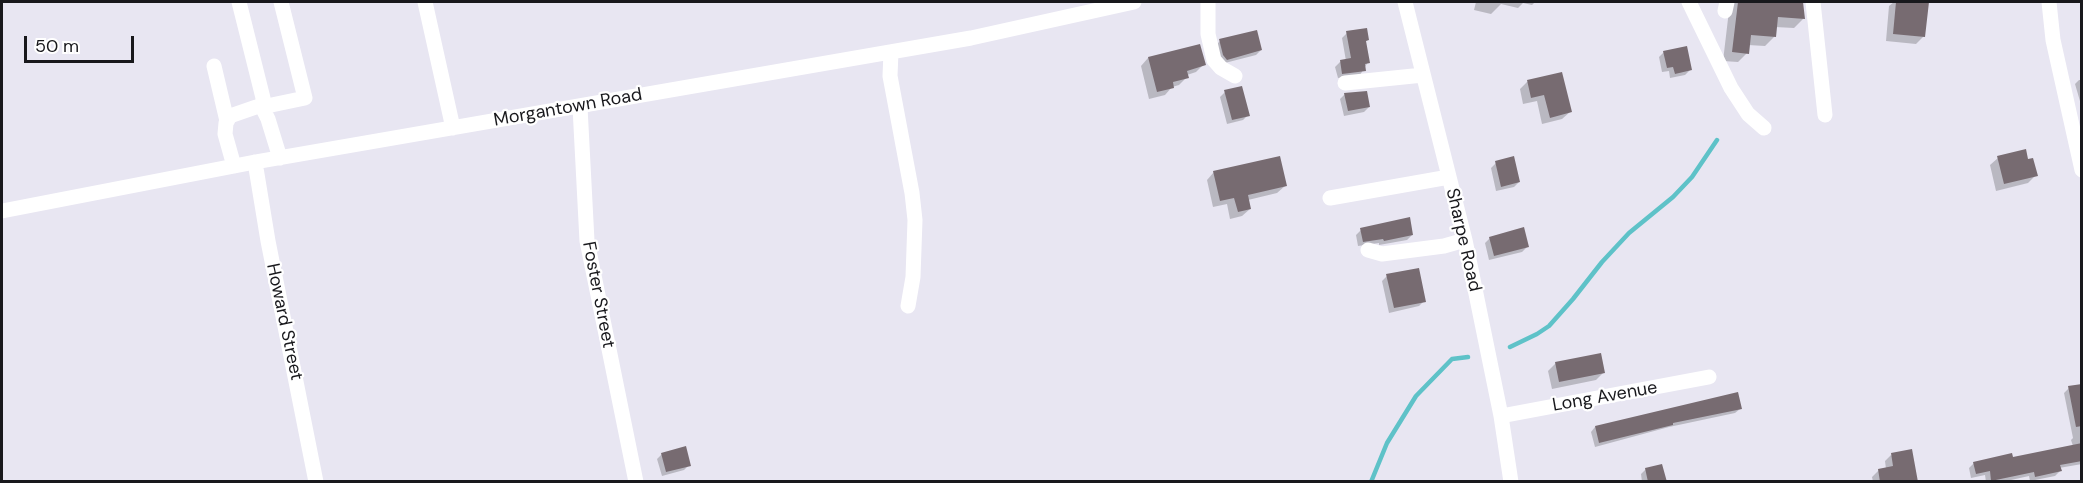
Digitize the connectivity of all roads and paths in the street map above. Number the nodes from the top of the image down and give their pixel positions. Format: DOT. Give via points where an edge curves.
graph roads {
  1 [pos="239,2"];
  2 [pos="281,2"];
  3 [pos="425,2"];
  4 [pos="1134,2"];
  5 [pos="1208,2"];
  6 [pos="1405,2"];
  7 [pos="1689,2"];
  8 [pos="1813,2"];
  9 [pos="2049,2"];
  10 [pos="891,52"];
  11 [pos="214,66"];
  12 [pos="1424,75"];
  13 [pos="1234,76"];
  14 [pos="1346,83"];
  15 [pos="580,106"];
  16 [pos="262,107"];
  17 [pos="1825,115"];
  18 [pos="227,121"];
  19 [pos="453,128"];
  20 [pos="1764,128"];
  21 [pos="280,158"];
  22 [pos="255,162"];
  23 [pos="234,166"];
  24 [pos="2082,170"];
  25 [pos="1449,177"];
  26 [pos="1330,198"];
  27 [pos="2,211"];
  28 [pos="1465,240"];
  29 [pos="1368,250"];
  30 [pos="908,306"];
  31 [pos="1709,377"];
  32 [pos="1501,416"];
  33 [pos="316,482"];
  34 [pos="636,482"];
  35 [pos="1511,482"];
  1 -- 16 [label="street"];
  2 -- 16 [label="street" via="305,98"];
  3 -- 19 [label="street"];
  4 -- 10 [label="street, Morgantown Road" via="1023,28"];
  5 -- 13 [label="street" via="1208,34 1214,60"];
  6 -- 12 [label="street, Sharpe Road"];
  7 -- 20 [label="street" via="1731,88 1748,114"];
  8 -- 17 [label="street"];
  9 -- 24 [label="street" via="2053,40"];
  10 -- 15 [label="street, Morgantown Road"];
  10 -- 30 [label="street" via="891,76 915,220"];
  11 -- 18 [label="street"];
  12 -- 14 [label="street"];
  12 -- 25 [label="street, Sharpe Road"];
  15 -- 19 [label="street, Morgantown Road"];
  15 -- 34 [label="street, Foster Street" via="587,241"];
  16 -- 18 [label="street" via="240,111"];
  16 -- 21 [label="street"];
  18 -- 23 [label="street" via="225,134"];
  19 -- 21 [label="street, Morgantown Road"];
  21 -- 22 [label="street, Morgantown Road"];
  22 -- 23 [label="street, Morgantown Road"];
  22 -- 33 [label="street, Howard Street"];
  23 -- 27 [label="street, Morgantown Road"];
  25 -- 26 [label="street"];
  25 -- 28 [label="street, Sharpe Road"];
  28 -- 29 [label="street" via="1382,254"];
  28 -- 32 [label="street, Sharpe Road"];
  31 -- 32 [label="street, Long Avenue"];
  32 -- 35 [label="street, Sharpe Road"];
}
